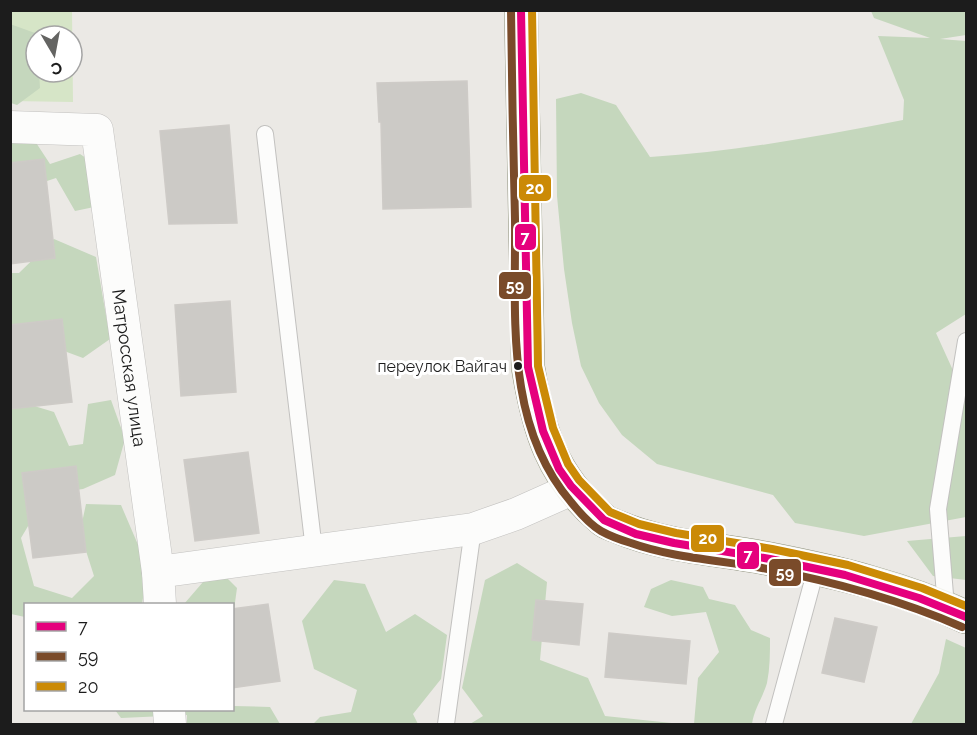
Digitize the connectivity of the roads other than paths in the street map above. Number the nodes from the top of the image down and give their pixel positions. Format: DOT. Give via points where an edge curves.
graph roads {
  1 [pos="521,10"];
  2 [pos="10,127"];
  3 [pos="265,134"];
  4 [pos="966,341"];
  5 [pos="572,489"];
  6 [pos="473,529"];
  7 [pos="314,550"];
  8 [pos="816,569"];
  9 [pos="158,572"];
  10 [pos="160,603"];
  11 [pos="956,612"];
  12 [pos="446,724"];
  13 [pos="774,724"];
  1 -- 5 [label="street" via="528,367 542,431 553,460"];
  2 -- 9 [label="street, Матросская улица" via="97,130"];
  3 -- 7 [label="lane"];
  4 -- 11 [label="lane" via="938,509"];
  5 -- 6 [label="street"];
  5 -- 8 [label="street" via="603,521 640,537"];
  6 -- 7 [label="street"];
  6 -- 12 [label="lane"];
  7 -- 9 [label="street"];
  8 -- 11 [label="street" via="860,579"];
  8 -- 13 [label="lane"];
  9 -- 10 [label="street, Матросская улица"];
}
